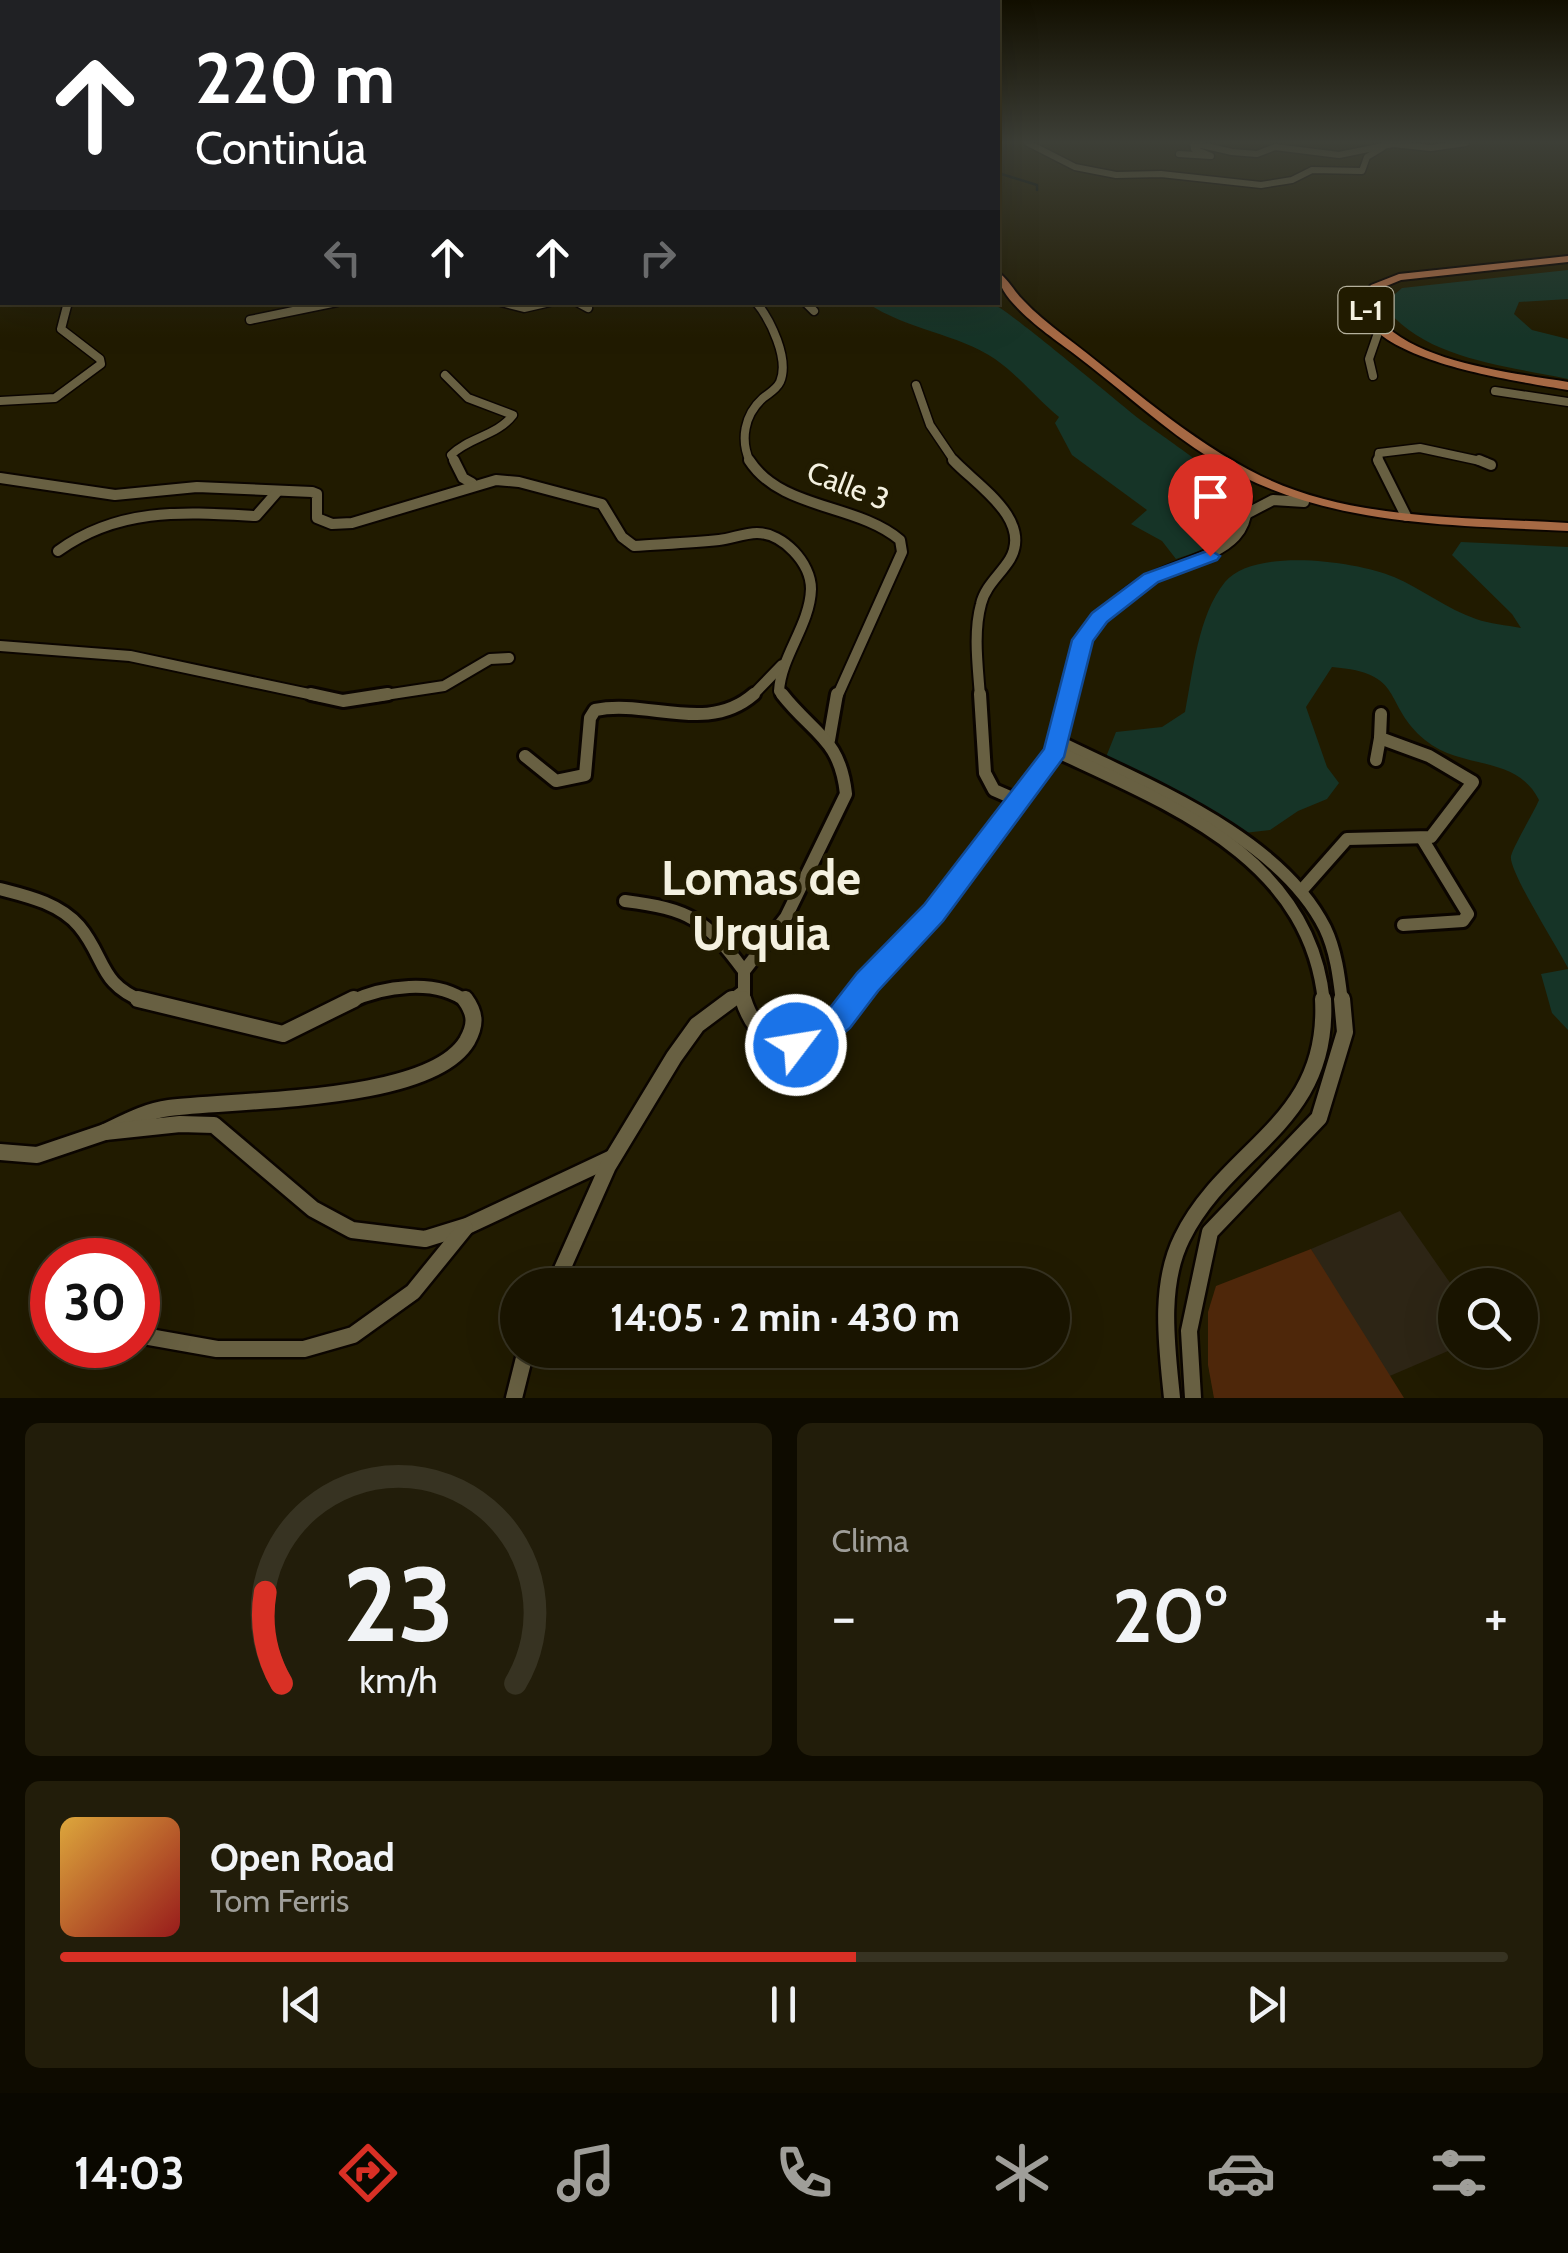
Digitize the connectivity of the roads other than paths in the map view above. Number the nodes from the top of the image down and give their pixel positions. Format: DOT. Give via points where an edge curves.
graph roads {
  1 [pos="1568,262"];
  2 [pos="1000,277"];
  3 [pos="1000,292"];
  4 [pos="67,305"];
  5 [pos="322,305"];
  6 [pos="512,305"];
  7 [pos="537,305"];
  8 [pos="583,305"];
  9 [pos="758,305"];
  10 [pos="808,305"];
  11 [pos="588,308"];
  12 [pos="814,311"];
  13 [pos="250,320"];
  14 [pos="1380,327"];
  15 [pos="444,375"];
  16 [pos="1373,376"];
  17 [pos="1568,384"];
  18 [pos="916,385"];
  19 [pos="1494,391"];
  20 [pos="0,401"];
  21 [pos="1568,402"];
  22 [pos="1491,465"];
  23 [pos="0,478"];
  24 [pos="1242,478"];
  25 [pos="472,483"];
  26 [pos="277,492"];
  27 [pos="1304,502"];
  28 [pos="1248,513"];
  29 [pos="1406,516"];
  30 [pos="1568,530"];
  31 [pos="58,550"];
  32 [pos="0,646"];
  33 [pos="509,658"];
  34 [pos="788,658"];
  35 [pos="1382,714"];
  36 [pos="824,736"];
  37 [pos="1380,738"];
  38 [pos="1058,746"];
  39 [pos="525,756"];
  40 [pos="1376,760"];
  41 [pos="1017,800"];
  42 [pos="1423,840"];
  43 [pos="0,889"];
  44 [pos="1301,892"];
  45 [pos="625,901"];
  46 [pos="1403,925"];
  47 [pos="1320,964"];
  48 [pos="1338,966"];
  49 [pos="744,971"];
  50 [pos="741,993"];
  51 [pos="106,1132"];
  52 [pos="0,1152"];
  53 [pos="612,1158"];
  54 [pos="467,1226"];
  55 [pos="563,1268"];
  56 [pos="160,1338"];
  57 [pos="522,1368"];
  58 [pos="514,1398"];
  59 [pos="1172,1398"];
  60 [pos="1193,1398"];
  1 -- 14 [label="main road, L-1" via="1390,279 1365,300 1367,315"];
  1 -- 17 [label="main road, L-1" via="1407,280 1377,303 1385,322 1430,350"];
  2 -- 29 [label="main road" via="1025,308 1218,458 1290,492"];
  3 -- 24 [label="main road" via="1209,460"];
  4 -- 20 [label="street" via="62,328 101,364 55,398"];
  5 -- 13 [label="street"];
  6 -- 7 [label="street"];
  8 -- 11 [label="street"];
  9 -- 36 [label="street, Calle 3" via="775,329 784,361 779,385 758,403 744,432 752,466 774,483 881,525 900,540 898,562 839,686"];
  10 -- 12 [label="street"];
  14 -- 16 [label="street" via="1369,359"];
  14 -- 17 [label="main road, L-1" via="1446,360"];
  15 -- 25 [label="street" via="468,398 513,415 452,455"];
  18 -- 41 [label="street" via="941,445 998,502 1016,538 980,604 979,643 985,773 994,790"];
  19 -- 21 [label="street"];
  22 -- 29 [label="street" via="1422,450 1379,452 1378,465"];
  23 -- 26 [label="street" via="115,495 197,486"];
  24 -- 27 [label="main road"];
  24 -- 28 [label="street"];
  25 -- 26 [label="street" via="344,526 317,518 317,494"];
  25 -- 34 [label="street" via="513,480 596,502 634,546 756,534 786,544 800,556 811,590"];
  26 -- 31 [label="street" via="256,516 180,510 126,516"];
  27 -- 28 [label="street" via="1273,500"];
  27 -- 30 [label="main road" via="1414,522"];
  28 -- 38 [label="street" via="1232,543 1151,578 1082,640"];
  29 -- 30 [label="main road"];
  32 -- 33 [label="street" via="130,656 343,702 444,686 490,659"];
  34 -- 36 [label="street" via="780,690 802,721"];
  34 -- 39 [label="street" via="741,705 718,715 625,703 595,710 582,776 556,781"];
  35 -- 37 [label="street"];
  36 -- 49 [label="street" via="844,774 846,794 786,917"];
  37 -- 40 [label="street"];
  37 -- 42 [label="street" via="1473,782"];
  38 -- 41 [label="street"];
  38 -- 44 [label="street" via="1220,821"];
  38 -- 47 [label="street" via="1208,827 1292,901"];
  41 -- 50 [label="street" via="934,913 818,1036 796,1045 773,1039 750,1024"];
  42 -- 44 [label="street" via="1346,839"];
  42 -- 46 [label="street" via="1468,914 1463,920"];
  43 -- 51 [label="street" via="64,912 119,990 142,1002 283,1034 304,1030 369,994 423,988 459,992 471,1003 472,1040 434,1070 298,1100 170,1108"];
  44 -- 48 [label="street" via="1325,928"];
  45 -- 49 [label="street" via="681,908 701,918"];
  47 -- 48 [label="street"];
  47 -- 59 [label="street" via="1326,1010 1320,1059 1288,1115 1193,1218 1174,1260 1167,1335"];
  48 -- 60 [label="street" via="1345,1032 1320,1118 1210,1232 1190,1331"];
  49 -- 50 [label="street"];
  50 -- 53 [label="street" via="698,1025"];
  51 -- 52 [label="street" via="37,1155"];
  51 -- 54 [label="street" via="214,1125 313,1209 352,1230 425,1239"];
  53 -- 54 [label="street"];
  53 -- 55 [label="street"];
  54 -- 56 [label="street" via="414,1292 353,1335 304,1349 217,1349"];
  57 -- 58 [label="street"];
}
